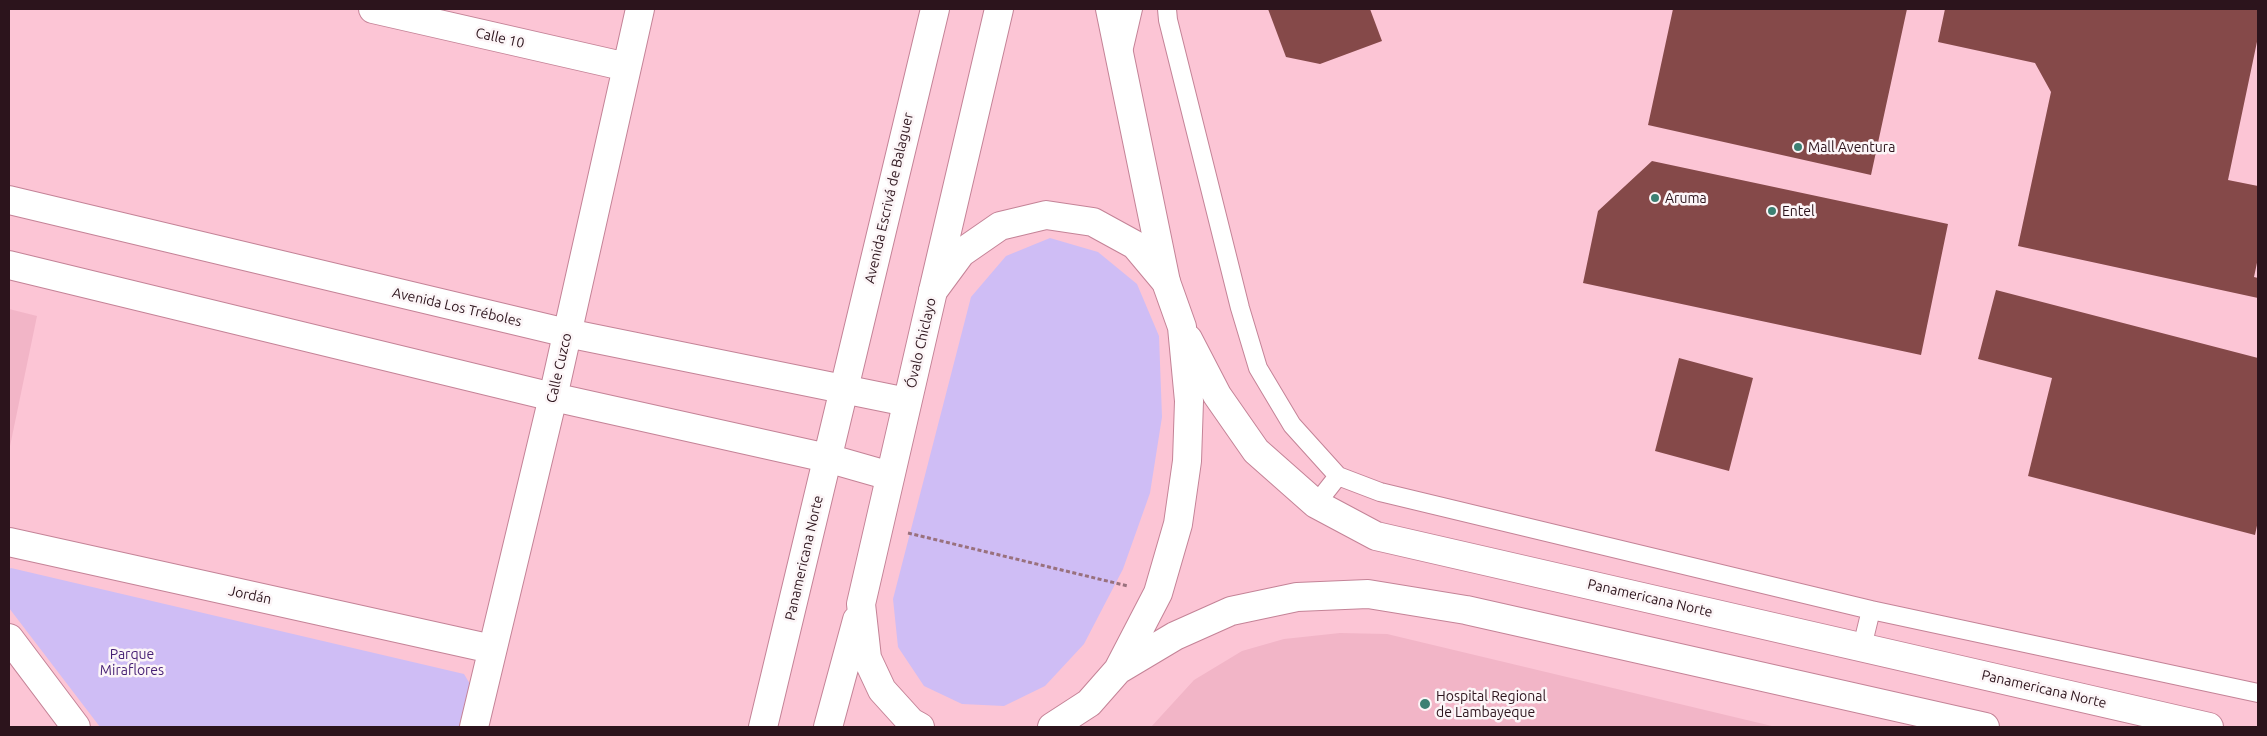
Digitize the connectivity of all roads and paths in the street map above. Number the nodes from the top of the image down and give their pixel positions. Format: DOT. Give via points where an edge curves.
graph roads {
  1 [pos="373,9"];
  2 [pos="640,9"];
  3 [pos="935,9"];
  4 [pos="999,9"];
  5 [pos="1110,9"];
  6 [pos="1133,9"];
  7 [pos="1167,9"];
  8 [pos="1121,60"];
  9 [pos="627,67"];
  10 [pos="9,200"];
  11 [pos="9,265"];
  12 [pos="1166,282"];
  13 [pos="933,291"];
  14 [pos="1182,327"];
  15 [pos="567,333"];
  16 [pos="844,388"];
  17 [pos="553,397"];
  18 [pos="907,402"];
  19 [pos="827,458"];
  20 [pos="890,476"];
  21 [pos="1338,476"];
  22 [pos="1316,504"];
  23 [pos="917,535"];
  24 [pos="9,542"];
  25 [pos="1111,582"];
  26 [pos="861,604"];
  27 [pos="1871,610"];
  28 [pos="9,638"];
  29 [pos="1862,647"];
  30 [pos="492,648"];
  31 [pos="1118,670"];
  32 [pos="2258,693"];
  33 [pos="1089,703"];
  34 [pos="76,727"];
  35 [pos="474,727"];
  36 [pos="763,727"];
  37 [pos="828,727"];
  38 [pos="920,727"];
  39 [pos="1052,727"];
  40 [pos="1068,727"];
  41 [pos="1984,727"];
  42 [pos="2209,727"];
  1 -- 9 [label="main road, Calle 10"];
  2 -- 9 [label="main road, Calle Cuzco"];
  3 -- 16 [label="main road, Avenida Escrivá de Balaguer"];
  4 -- 13 [label="main road"];
  5 -- 8 [label="main road"];
  6 -- 8 [label="lane"];
  7 -- 21 [label="lane" via="1240,308 1258,368 1292,425"];
  8 -- 12 [label="main road"];
  9 -- 15 [label="main road, Calle Cuzco"];
  10 -- 15 [label="main road, Avenida Los Tréboles"];
  11 -- 17 [label="main road"];
  12 -- 13 [label="main road, Óvalo Chiclayo" via="1135,245 1093,222 1046,215 1000,226 961,253"];
  12 -- 14 [label="main road, Óvalo Chiclayo"];
  13 -- 18 [label="main road, Óvalo Chiclayo"];
  14 -- 22 [label="main road, Panamericana Norte" via="1216,394 1256,452"];
  14 -- 31 [label="main road, Óvalo Chiclayo" via="1189,401 1187,461 1178,524 1158,593"];
  15 -- 16 [label="main road, Avenida Los Tréboles"];
  15 -- 17 [label="main road, Calle Cuzco"];
  16 -- 18 [label="main road, Avenida Los Tréboles"];
  16 -- 19 [label="main road, Panamericana Norte"];
  17 -- 19 [label="main road"];
  17 -- 30 [label="main road, Calle Cuzco"];
  18 -- 20 [label="main road, Óvalo Chiclayo"];
  19 -- 20 [label="main road"];
  19 -- 36 [label="main road, Panamericana Norte"];
  20 -- 26 [label="main road, Óvalo Chiclayo"];
  21 -- 22 [label="lane"];
  21 -- 27 [label="lane" via="1380,492"];
  22 -- 29 [label="main road, Panamericana Norte" via="1376,536"];
  23 -- 25 [label="path"];
  24 -- 30 [label="main road, Jordán"];
  26 -- 37 [label="main road"];
  26 -- 38 [label="main road, Óvalo Chiclayo" via="867,658 882,690 911,722"];
  27 -- 29 [label="lane"];
  27 -- 32 [label="lane"];
  28 -- 34 [label="main road"];
  29 -- 42 [label="main road, Panamericana Norte"];
  30 -- 35 [label="main road, Calle Cuzco"];
  31 -- 33 [label="main road, Óvalo Chiclayo"];
  31 -- 41 [label="main road" via="1175,636 1231,611 1297,597 1368,594 1466,610"];
  33 -- 39 [label="main road, Óvalo Chiclayo"];
  33 -- 40 [label="main road"];
}
